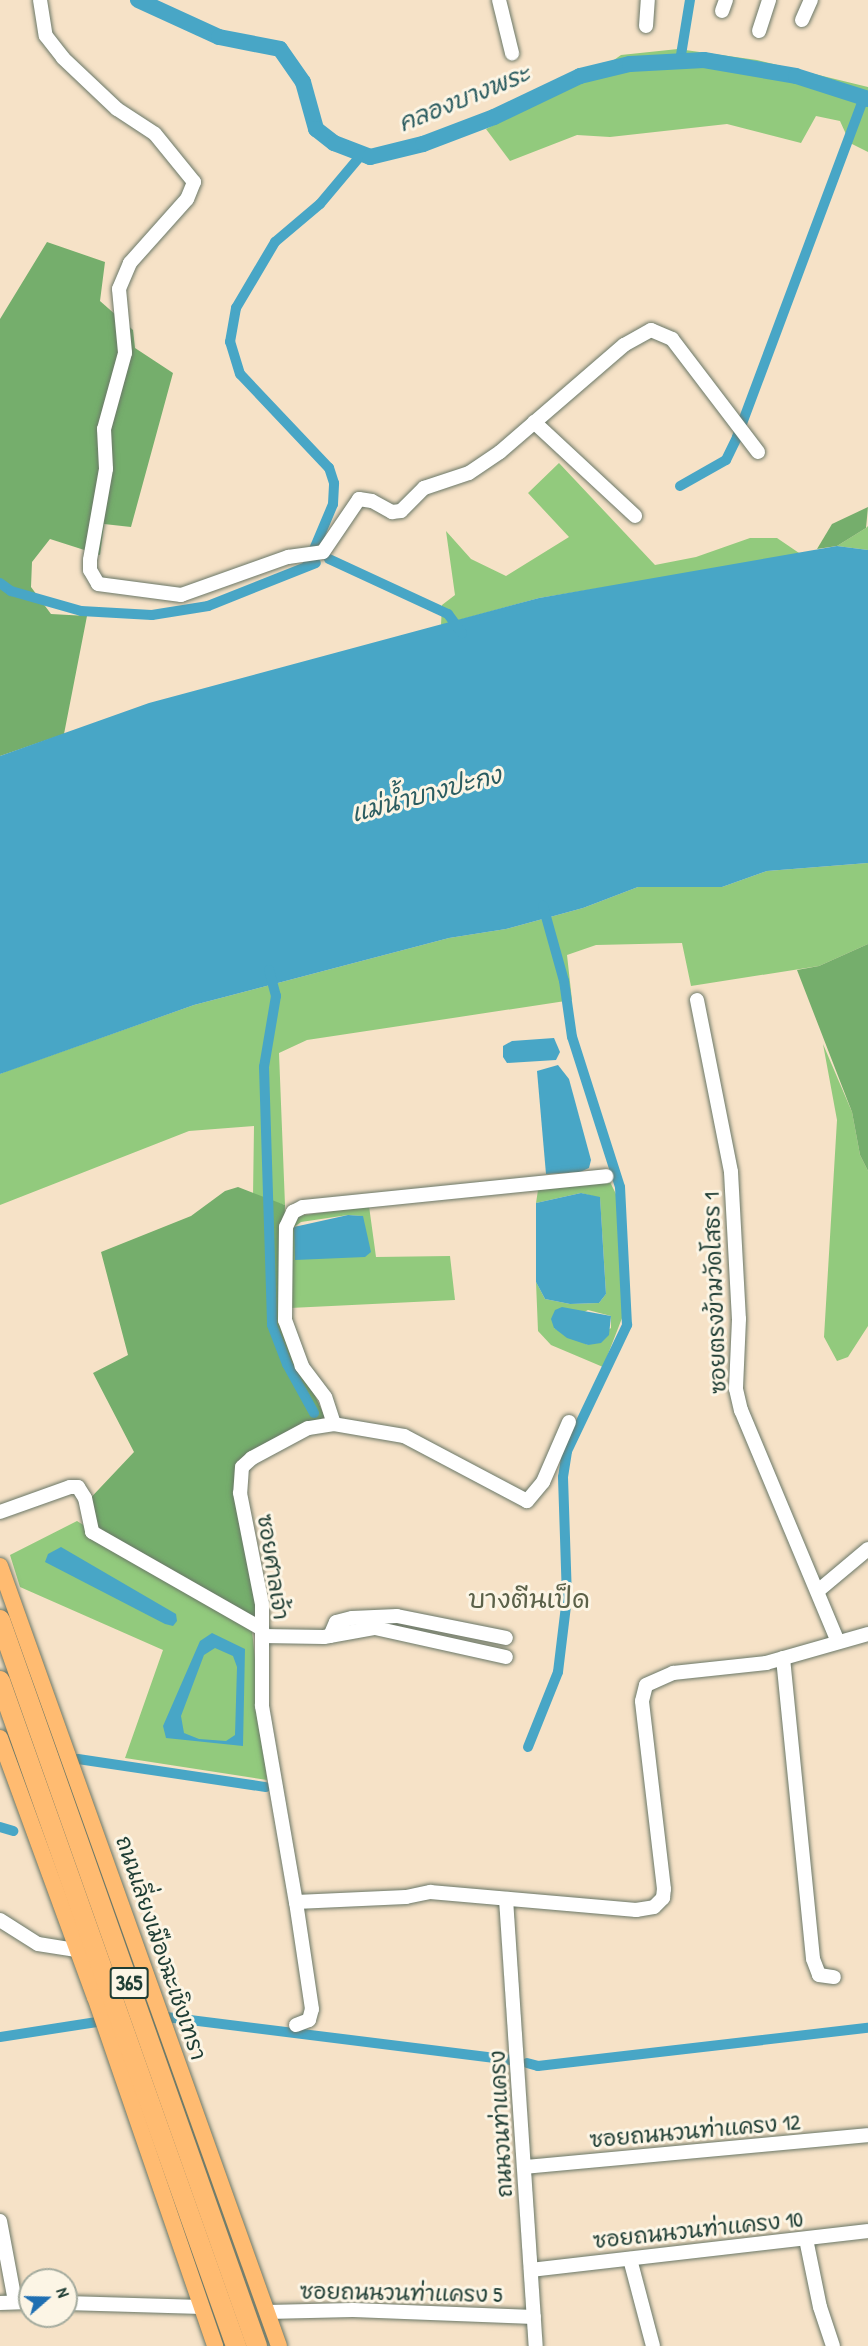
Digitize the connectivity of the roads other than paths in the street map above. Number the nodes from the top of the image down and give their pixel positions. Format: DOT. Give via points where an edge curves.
graph roads {
  1 [pos="40,0"];
  2 [pos="499,0"];
  3 [pos="648,0"];
  4 [pos="769,0"];
  5 [pos="810,0"];
  6 [pos="802,20"];
  7 [pos="646,26"];
  8 [pos="759,31"];
  9 [pos="512,53"];
  10 [pos="534,422"];
  11 [pos="758,452"];
  12 [pos="635,516"];
  13 [pos="697,1000"];
  14 [pos="606,1176"];
  15 [pos="569,1422"];
  16 [pos="334,1424"];
  17 [pos="0,1512"];
  18 [pos="868,1549"];
  19 [pos="0,1566"];
  20 [pos="819,1590"];
  21 [pos="0,1620"];
  22 [pos="262,1633"];
  23 [pos="868,1634"];
  24 [pos="330,1636"];
  25 [pos="506,1638"];
  26 [pos="837,1640"];
  27 [pos="506,1656"];
  28 [pos="783,1658"];
  29 [pos="0,1681"];
  30 [pos="0,1738"];
  31 [pos="506,1899"];
  32 [pos="296,1902"];
  33 [pos="0,1920"];
  34 [pos="77,1950"];
  35 [pos="834,1977"];
  36 [pos="296,2025"];
  37 [pos="868,2135"];
  38 [pos="525,2167"];
  39 [pos="0,2221"];
  40 [pos="868,2230"];
  41 [pos="806,2240"];
  42 [pos="630,2259"];
  43 [pos="531,2270"];
  44 [pos="15,2301"];
  45 [pos="18,2301"];
  46 [pos="0,2303"];
  47 [pos="78,2303"];
  48 [pos="202,2307"];
  49 [pos="267,2312"];
  50 [pos="534,2317"];
  51 [pos="215,2346"];
  52 [pos="237,2346"];
  53 [pos="259,2346"];
  54 [pos="279,2346"];
  55 [pos="536,2346"];
  56 [pos="653,2346"];
  57 [pos="833,2346"];
  1 -- 10 [label="street" via="46,36 63,58 117,109 155,134 194,182 187,199 129,264 119,289 125,353 104,429 106,469 90,570 103,587 166,596 210,587 288,557 328,548 351,506 359,500 372,501 392,512 401,511 424,488 469,473"];
  2 -- 9 [label="street"];
  3 -- 7 [label="street"];
  4 -- 8 [label="street"];
  5 -- 6 [label="street"];
  10 -- 11 [label="street" via="624,345 651,330 659,330 672,339"];
  10 -- 12 [label="street"];
  13 -- 20 [label="street, ซอยตรงข้ามวัดโสธร 1" via="731,1172 739,1319 736,1389 743,1416"];
  14 -- 16 [label="street" via="303,1207 293,1212 286,1227 285,1320 302,1365 325,1396"];
  15 -- 16 [label="street, ซอยศาลเจ้า" via="543,1482 526,1502 404,1436"];
  16 -- 22 [label="street, ซอยศาลเจ้า" via="317,1424 300,1432 252,1458 240,1472 240,1493 262,1604"];
  17 -- 22 [label="street" via="78,1487 85,1498 92,1532"];
  18 -- 20 [label="street"];
  19 -- 49 [label="main road, ถนนเลี่ยงเมืองฉะเชิงเทรา / 365"];
  20 -- 26 [label="street, ซอยตรงข้ามวัดโสธร 1"];
  21 -- 53 [label="highway, ถนนเลี่ยงเมืองฉะเชิงเทรา / 365"];
  22 -- 24 [label="street"];
  22 -- 32 [label="street, ซอยศาลเจ้า" via="262,1706"];
  23 -- 26 [label="street"];
  24 -- 25 [label="street" via="334,1624 344,1620 397,1616"];
  24 -- 27 [label="street" via="375,1628 399,1630"];
  26 -- 28 [label="street"];
  28 -- 31 [label="street" via="747,1667 673,1672 653,1679 644,1689 642,1701 664,1889 660,1903 636,1910"];
  28 -- 35 [label="street" via="813,1959 819,1975"];
  29 -- 52 [label="highway, 365"];
  30 -- 34 [label="main road, 365"];
  31 -- 32 [label="street" via="430,1892 406,1897"];
  31 -- 38 [label="street, ถนนวนท่าแครง"];
  32 -- 36 [label="street, ซอยศาลเจ้า" via="312,2009 309,2020"];
  33 -- 34 [label="street" via="38,1944"];
  34 -- 48 [label="main road, 365"];
  37 -- 38 [label="street, ซอยถนนวนท่าแครง 12"];
  38 -- 43 [label="street, ถนนวนท่าแครง"];
  39 -- 44 [label="street"];
  40 -- 41 [label="street, ซอยถนนวนท่าแครง 10"];
  41 -- 42 [label="street, ซอยถนนวนท่าแครง 10"];
  41 -- 57 [label="street"];
  42 -- 43 [label="street, ซอยถนนวนท่าแครง 10"];
  42 -- 56 [label="street"];
  43 -- 50 [label="street, ถนนวนท่าแครง"];
  44 -- 45 [label="street"];
  44 -- 46 [label="street"];
  47 -- 48 [label="street"];
  48 -- 51 [label="main road, 365"];
  49 -- 50 [label="street, ซอยถนนวนท่าแครง 5" via="353,2310"];
  49 -- 54 [label="main road, ถนนเลี่ยงเมืองฉะเชิงเทรา / 365"];
  50 -- 55 [label="street, ถนนวนท่าแครง"];
}
